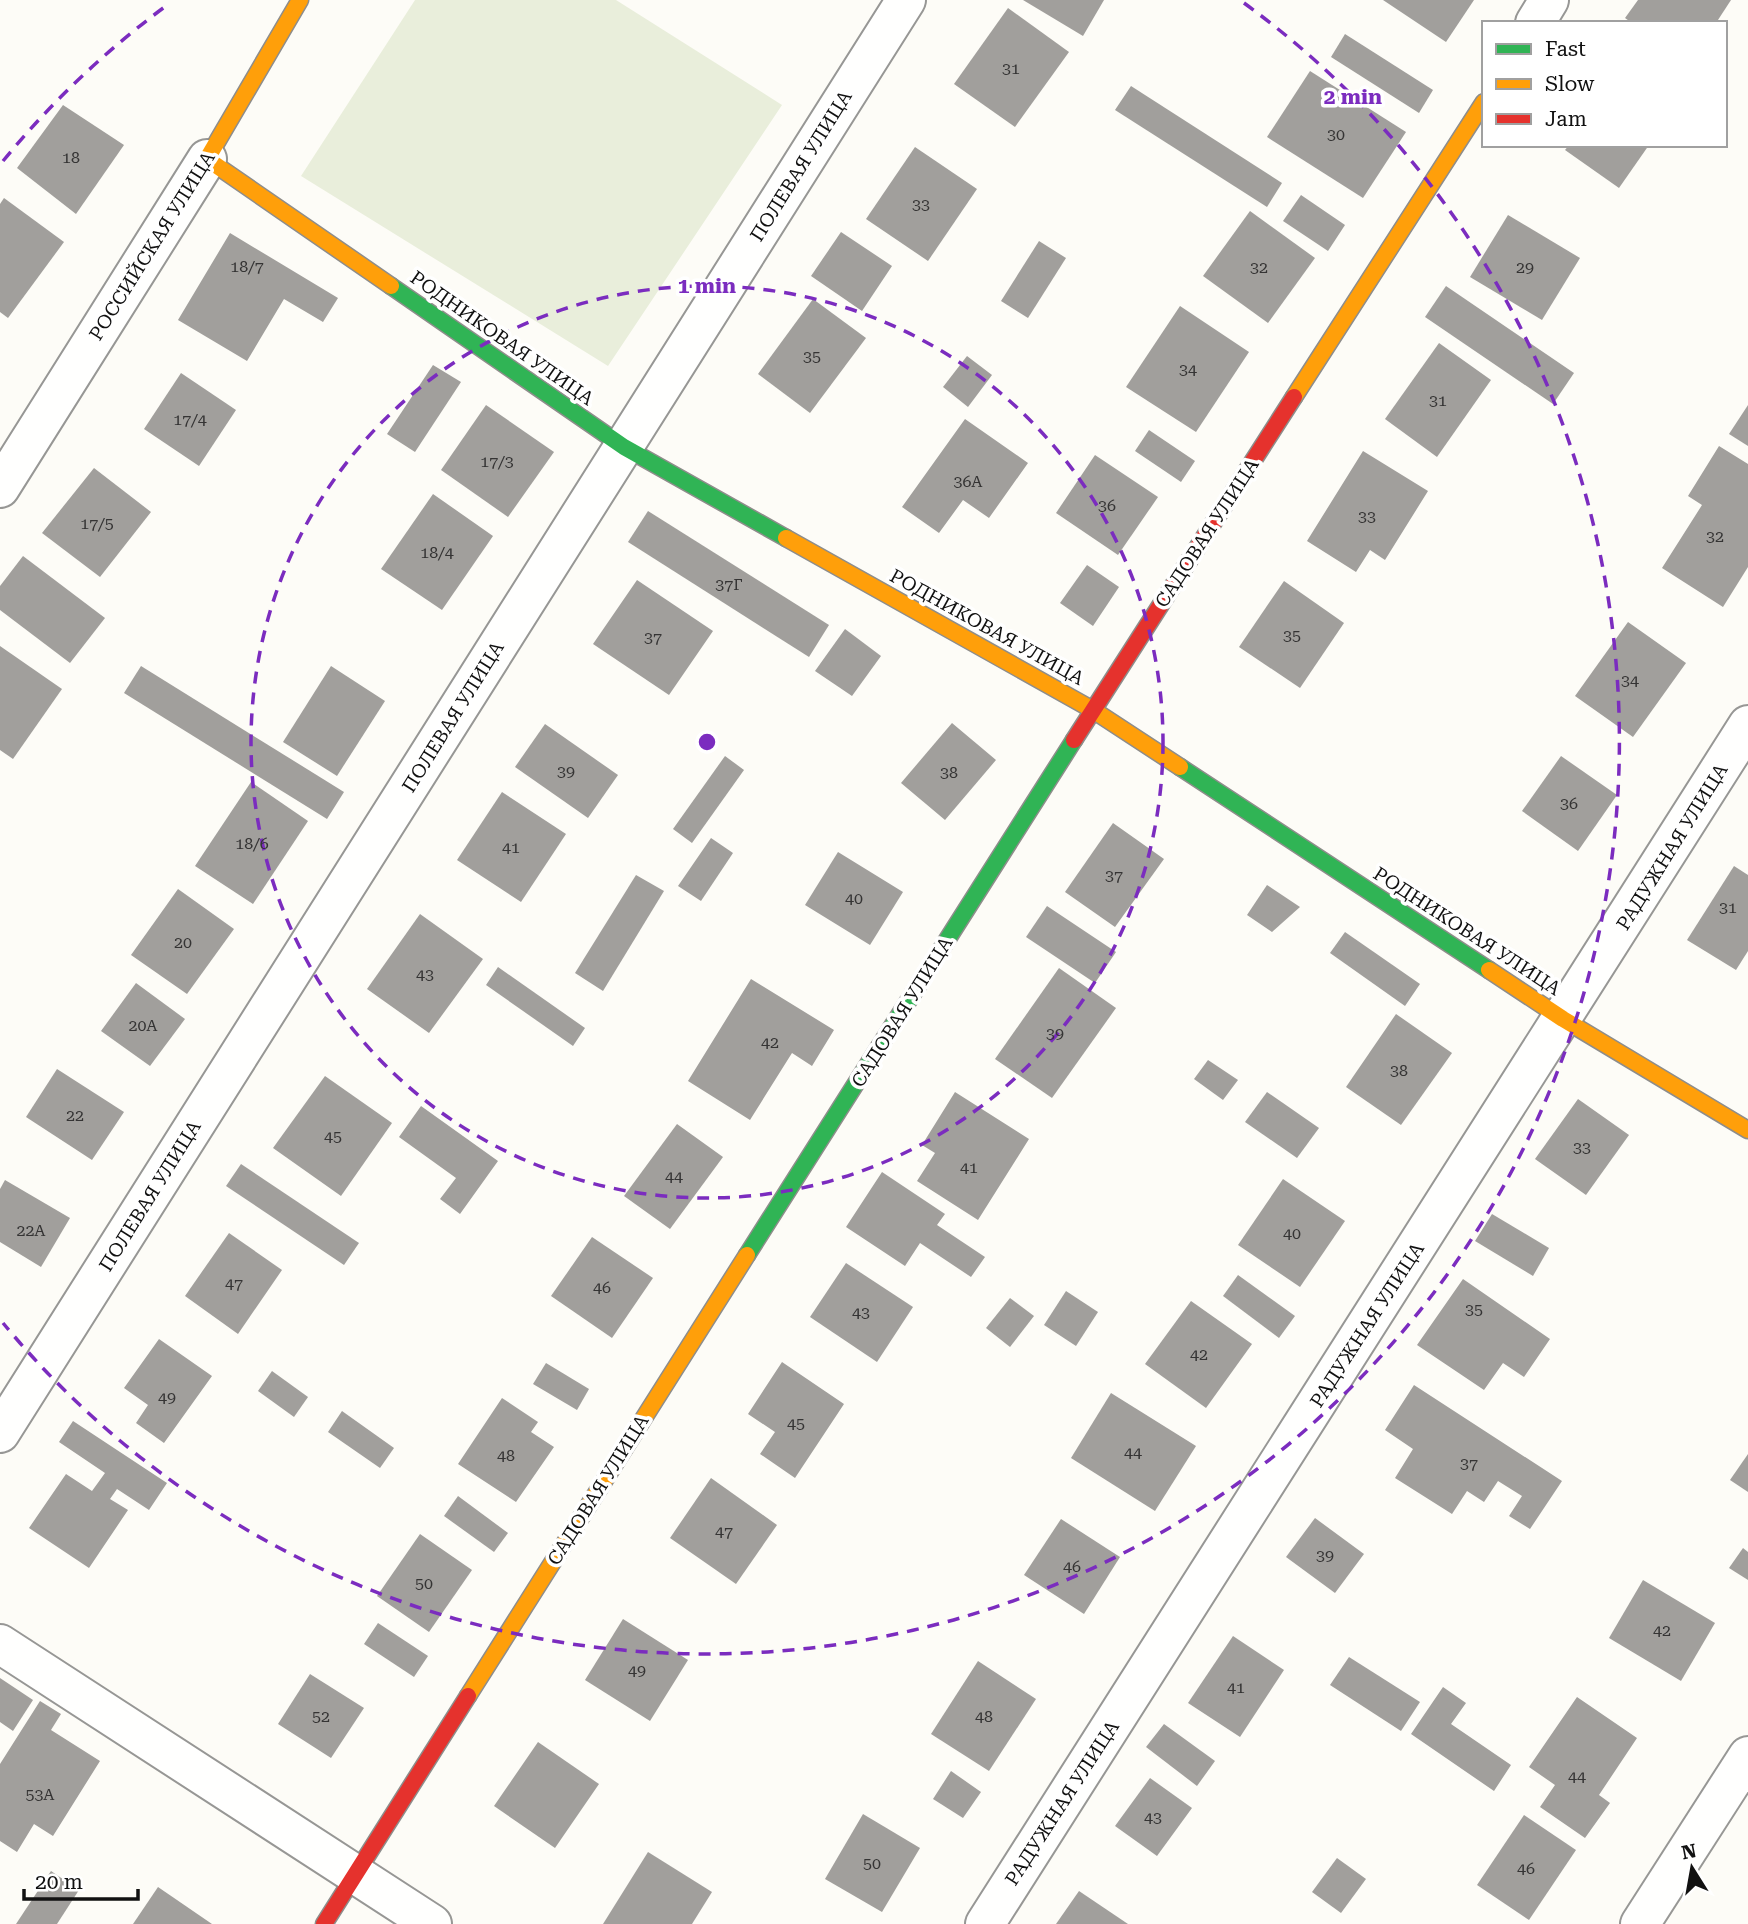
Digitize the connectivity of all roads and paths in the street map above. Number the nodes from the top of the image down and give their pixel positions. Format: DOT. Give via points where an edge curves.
graph roads {
  1 [pos="300,0"];
  2 [pos="906,0"];
  3 [pos="1549,0"];
  4 [pos="1536,21"];
  5 [pos="1482,105"];
  6 [pos="207,159"];
  7 [pos="624,447"];
  8 [pos="0,488"];
  9 [pos="1093,710"];
  10 [pos="1748,725"];
  11 [pos="1563,1019"];
  12 [pos="1748,1130"];
  13 [pos="0,1433"];
  14 [pos="0,1644"];
  15 [pos="1748,1756"];
  16 [pos="354,1875"];
  17 [pos="324,1924"];
  18 [pos="432,1924"];
  19 [pos="985,1924"];
  20 [pos="1640,1924"];
  1 -- 6 [label="street, РОССИЙСКАЯ УЛИЦА"];
  2 -- 7 [label="street, ПОЛЕВАЯ УЛИЦА"];
  3 -- 4 [label="street"];
  5 -- 9 [label="street, САДОВАЯ УЛИЦА"];
  6 -- 7 [label="street, РОДНИКОВАЯ УЛИЦА"];
  6 -- 8 [label="street, РОССИЙСКАЯ УЛИЦА"];
  7 -- 9 [label="street, РОДНИКОВАЯ УЛИЦА"];
  7 -- 13 [label="street, ПОЛЕВАЯ УЛИЦА"];
  9 -- 11 [label="street, РОДНИКОВАЯ УЛИЦА"];
  9 -- 16 [label="street, САДОВАЯ УЛИЦА"];
  10 -- 11 [label="street, РАДУЖНАЯ УЛИЦА"];
  11 -- 12 [label="street, РОДНИКОВАЯ УЛИЦА"];
  11 -- 19 [label="street, РАДУЖНАЯ УЛИЦА"];
  14 -- 16 [label="street"];
  15 -- 20 [label="street"];
  16 -- 17 [label="street, САДОВАЯ УЛИЦА"];
  16 -- 18 [label="street"];
}
